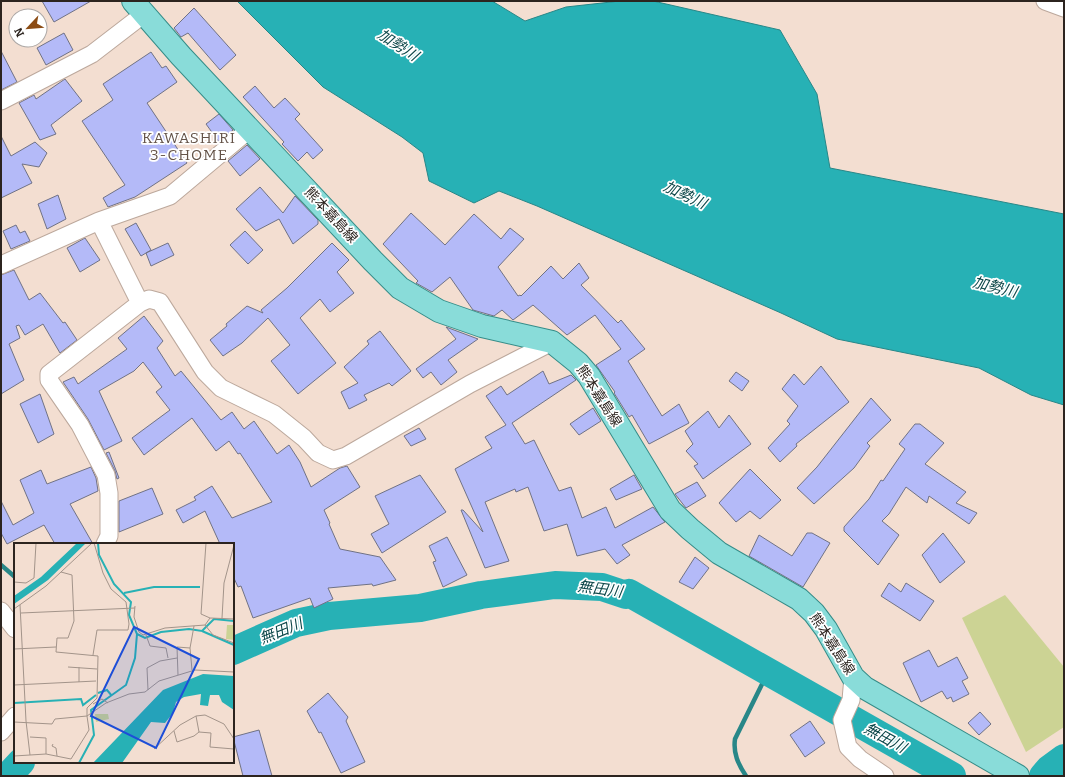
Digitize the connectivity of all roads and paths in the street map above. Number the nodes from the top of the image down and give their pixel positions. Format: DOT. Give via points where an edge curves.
graph roads {
  1 [pos="1045,1"];
  2 [pos="138,8"];
  3 [pos="1064,8"];
  4 [pos="1,101"];
  5 [pos="250,129"];
  6 [pos="99,221"];
  7 [pos="1,265"];
  8 [pos="140,302"];
  9 [pos="552,342"];
  10 [pos="106,543"];
  11 [pos="1,611"];
  12 [pos="14,627"];
  13 [pos="853,677"];
  14 [pos="14,717"];
  15 [pos="1,732"];
  16 [pos="1009,771"];
  17 [pos="885,776"];
  1 -- 3 [label="street"];
  2 -- 4 [label="street" via="92,54"];
  2 -- 5 [label="main road, 熊本嘉島線"];
  5 -- 6 [label="street" via="170,196"];
  5 -- 9 [label="main road, 熊本嘉島線" via="400,288 439,310 482,326"];
  6 -- 7 [label="street"];
  6 -- 8 [label="street"];
  8 -- 9 [label="street" via="149,299 160,302 205,372 221,388 274,414 318,453 333,460 346,456 470,384"];
  8 -- 10 [label="street" via="49,374 49,380 80,425 106,475 109,493 109,536"];
  9 -- 13 [label="main road, 熊本嘉島線" via="578,363 589,376 670,510 719,553 799,599 826,629"];
  11 -- 12 [label="street"];
  13 -- 16 [label="main road, 熊本嘉島線" via="865,688"];
  13 -- 17 [label="street" via="851,700 842,720 848,747 860,759"];
  14 -- 15 [label="street"];
}
